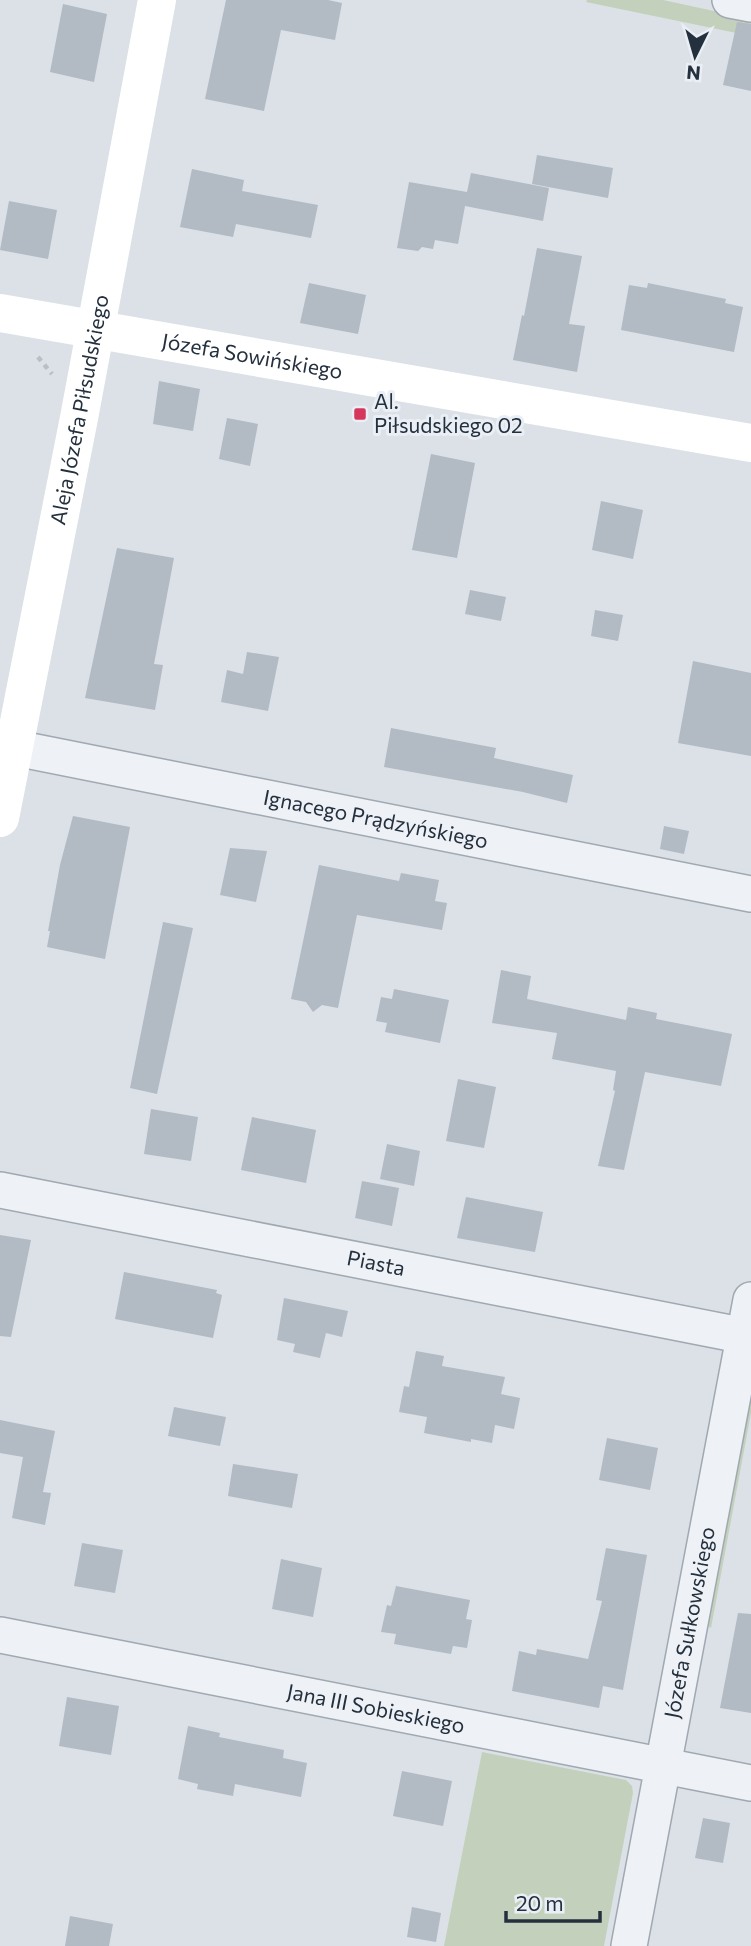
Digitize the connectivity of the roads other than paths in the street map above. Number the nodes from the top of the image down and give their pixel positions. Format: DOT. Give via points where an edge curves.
graph roads {
  1 [pos="157,0"];
  2 [pos="730,0"];
  3 [pos="751,4"];
  4 [pos="0,313"];
  5 [pos="95,329"];
  6 [pos="751,443"];
  7 [pos="7,746"];
  8 [pos="0,818"];
  9 [pos="751,894"];
  10 [pos="0,1190"];
  11 [pos="751,1300"];
  12 [pos="748,1337"];
  13 [pos="0,1635"];
  14 [pos="663,1766"];
  15 [pos="751,1783"];
  16 [pos="629,1946"];
  1 -- 5 [label="street, Aleja Józefa Piłsudskiego"];
  2 -- 3 [label="street"];
  4 -- 5 [label="street, Józefa Sowińskiego"];
  5 -- 6 [label="street, Józefa Sowińskiego"];
  5 -- 7 [label="street, Aleja Józefa Piłsudskiego"];
  7 -- 8 [label="street, Aleja Józefa Piłsudskiego"];
  7 -- 9 [label="street, Ignacego Prądzyńskiego"];
  10 -- 12 [label="street, Piasta"];
  11 -- 12 [label="street, Józefa Sułkowskiego"];
  12 -- 14 [label="street, Józefa Sułkowskiego"];
  13 -- 14 [label="street, Jana III Sobieskiego"];
  14 -- 15 [label="street, Jana III Sobieskiego"];
  14 -- 16 [label="street, Józefa Sułkowskiego"];
}
